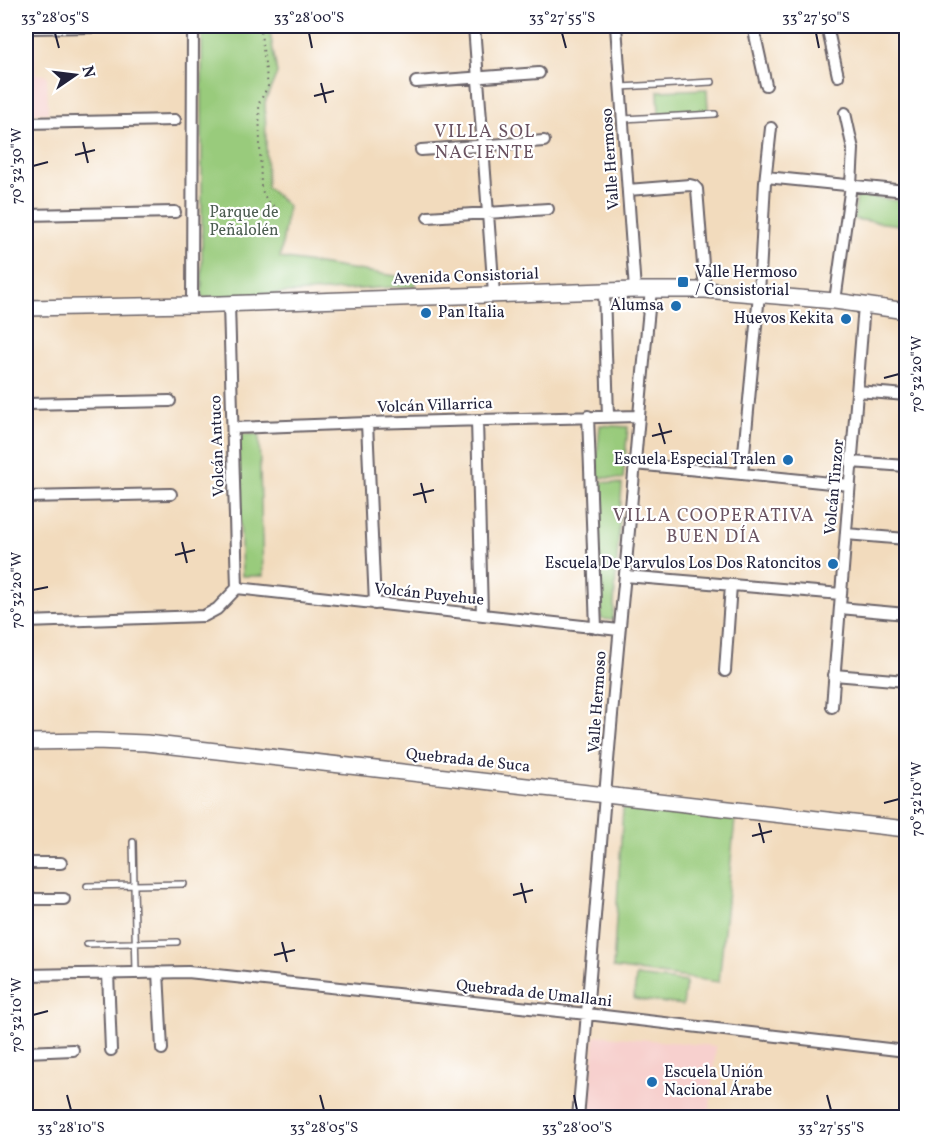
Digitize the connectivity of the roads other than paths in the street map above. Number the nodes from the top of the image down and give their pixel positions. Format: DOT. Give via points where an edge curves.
graph roads {
  1 [pos="164,26"];
  2 [pos="193,26"];
  3 [pos="474,26"];
  4 [pos="616,26"];
  5 [pos="753,26"];
  6 [pos="827,26"];
  7 [pos="26,28"];
  8 [pos="539,73"];
  9 [pos="838,76"];
  10 [pos="478,78"];
  11 [pos="416,82"];
  12 [pos="712,82"];
  13 [pos="766,85"];
  14 [pos="621,87"];
  15 [pos="845,113"];
  16 [pos="715,114"];
  17 [pos="623,119"];
  18 [pos="174,120"];
  19 [pos="26,123"];
  20 [pos="771,128"];
  21 [pos="544,141"];
  22 [pos="482,145"];
  23 [pos="421,150"];
  24 [pos="766,177"];
  25 [pos="851,185"];
  26 [pos="628,190"];
  27 [pos="906,191"];
  28 [pos="549,209"];
  29 [pos="175,212"];
  30 [pos="488,213"];
  31 [pos="26,215"];
  32 [pos="428,217"];
  33 [pos="635,290"];
  34 [pos="651,290"];
  35 [pos="705,290"];
  36 [pos="604,291"];
  37 [pos="494,294"];
  38 [pos="759,294"];
  39 [pos="835,301"];
  40 [pos="229,304"];
  41 [pos="192,305"];
  42 [pos="864,305"];
  43 [pos="26,308"];
  44 [pos="906,311"];
  45 [pos="857,391"];
  46 [pos="906,395"];
  47 [pos="170,401"];
  48 [pos="26,404"];
  49 [pos="588,416"];
  50 [pos="608,416"];
  51 [pos="638,416"];
  52 [pos="477,420"];
  53 [pos="367,423"];
  54 [pos="233,428"];
  55 [pos="852,462"];
  56 [pos="634,464"];
  57 [pos="906,466"];
  58 [pos="742,474"];
  59 [pos="850,485"];
  60 [pos="171,494"];
  61 [pos="26,497"];
  62 [pos="846,534"];
  63 [pos="906,539"];
  64 [pos="625,576"];
  65 [pos="731,585"];
  66 [pos="237,588"];
  67 [pos="841,594"];
  68 [pos="375,604"];
  69 [pos="840,609"];
  70 [pos="906,614"];
  71 [pos="482,615"];
  72 [pos="26,622"];
  73 [pos="596,628"];
  74 [pos="619,630"];
  75 [pos="725,671"];
  76 [pos="834,675"];
  77 [pos="906,681"];
  78 [pos="832,707"];
  79 [pos="26,742"];
  80 [pos="606,794"];
  81 [pos="906,829"];
  82 [pos="133,842"];
  83 [pos="26,863"];
  84 [pos="61,863"];
  85 [pos="184,884"];
  86 [pos="134,885"];
  87 [pos="87,886"];
  88 [pos="26,899"];
  89 [pos="64,899"];
  90 [pos="177,942"];
  91 [pos="136,943"];
  92 [pos="87,944"];
  93 [pos="158,972"];
  94 [pos="108,973"];
  95 [pos="136,973"];
  96 [pos="26,975"];
  97 [pos="587,1014"];
  98 [pos="162,1049"];
  99 [pos="73,1050"];
  100 [pos="111,1050"];
  101 [pos="906,1051"];
  102 [pos="26,1052"];
  103 [pos="578,1118"];
  1 -- 7 [label="street"];
  2 -- 41 [label="street"];
  3 -- 10 [label="street"];
  4 -- 14 [label="street, Valle Hermoso"];
  5 -- 13 [label="street"];
  6 -- 9 [label="street"];
  8 -- 10 [label="street"];
  10 -- 11 [label="street"];
  10 -- 22 [label="street"];
  12 -- 14 [label="lane"];
  14 -- 17 [label="street, Valle Hermoso"];
  15 -- 25 [label="street" via="853,149"];
  16 -- 17 [label="lane"];
  17 -- 26 [label="street, Valle Hermoso"];
  18 -- 19 [label="street"];
  20 -- 24 [label="street"];
  21 -- 22 [label="street"];
  22 -- 23 [label="street"];
  22 -- 30 [label="street"];
  24 -- 25 [label="street"];
  24 -- 38 [label="street"];
  25 -- 27 [label="street"];
  25 -- 39 [label="street"];
  26 -- 33 [label="street, Valle Hermoso"];
  26 -- 35 [label="street" via="690,184 697,189"];
  28 -- 30 [label="street"];
  29 -- 31 [label="street"];
  30 -- 32 [label="street"];
  30 -- 37 [label="street"];
  33 -- 34 [label="street, Avenida Consistorial"];
  33 -- 36 [label="street, Avenida Consistorial"];
  34 -- 35 [label="street, Avenida Consistorial"];
  34 -- 51 [label="street, Valle Hermoso"];
  35 -- 38 [label="street, Avenida Consistorial"];
  36 -- 37 [label="street, Avenida Consistorial"];
  36 -- 50 [label="street"];
  37 -- 40 [label="street, Avenida Consistorial"];
  38 -- 39 [label="street, Avenida Consistorial"];
  38 -- 58 [label="street"];
  39 -- 42 [label="street, Avenida Consistorial"];
  40 -- 41 [label="street, Avenida Consistorial"];
  40 -- 54 [label="street, Volcán Antuco"];
  41 -- 43 [label="street, Avenida Consistorial"];
  42 -- 44 [label="street, Avenida Consistorial"];
  42 -- 45 [label="street, Volcán Tinzor"];
  45 -- 46 [label="street"];
  45 -- 55 [label="street, Volcán Tinzor"];
  47 -- 48 [label="street"];
  49 -- 50 [label="street, Volcán Villarrica"];
  49 -- 52 [label="street, Volcán Villarrica"];
  49 -- 73 [label="street, Valle Hermoso"];
  50 -- 51 [label="street, Volcán Villarrica"];
  51 -- 56 [label="street, Valle Hermoso"];
  52 -- 53 [label="street, Volcán Villarrica"];
  52 -- 71 [label="street"];
  53 -- 54 [label="street, Volcán Villarrica"];
  53 -- 68 [label="street"];
  54 -- 66 [label="street, Volcán Antuco"];
  55 -- 57 [label="street"];
  55 -- 59 [label="street, Volcán Tinzor"];
  56 -- 58 [label="street"];
  56 -- 64 [label="street, Valle Hermoso"];
  58 -- 59 [label="street"];
  59 -- 62 [label="street, Volcán Tinzor"];
  60 -- 61 [label="street"];
  62 -- 63 [label="street"];
  62 -- 67 [label="street, Volcán Tinzor"];
  64 -- 65 [label="street"];
  64 -- 74 [label="street, Valle Hermoso"];
  65 -- 67 [label="street"];
  65 -- 75 [label="street"];
  66 -- 68 [label="street, Volcán Puyehue"];
  66 -- 72 [label="street" via="227,601 204,616"];
  67 -- 69 [label="street, Volcán Tinzor"];
  68 -- 71 [label="street, Volcán Puyehue"];
  69 -- 70 [label="street"];
  69 -- 76 [label="street, Volcán Tinzor"];
  71 -- 73 [label="street, Volcán Puyehue"];
  73 -- 74 [label="street, Volcán Puyehue"];
  74 -- 80 [label="street, Valle Hermoso"];
  76 -- 77 [label="street"];
  76 -- 78 [label="street, Volcán Tinzor"];
  79 -- 80 [label="street, Quebrada de Suca" via="146,743"];
  80 -- 81 [label="street, Quebrada de Suca"];
  80 -- 97 [label="street, Valle Hermoso"];
  82 -- 86 [label="lane"];
  83 -- 84 [label="street"];
  85 -- 86 [label="lane"];
  86 -- 87 [label="lane"];
  86 -- 91 [label="lane"];
  88 -- 89 [label="street"];
  90 -- 91 [label="lane"];
  91 -- 92 [label="lane"];
  91 -- 95 [label="lane"];
  93 -- 95 [label="street, Quebrada de Umallani"];
  93 -- 97 [label="street, Quebrada de Umallani"];
  93 -- 98 [label="street"];
  94 -- 95 [label="street, Quebrada de Umallani"];
  94 -- 96 [label="street, Quebrada de Umallani"];
  94 -- 100 [label="street"];
  97 -- 101 [label="street, Quebrada de Umallani"];
  97 -- 103 [label="street, Valle Hermoso"];
  99 -- 102 [label="street"];
}
